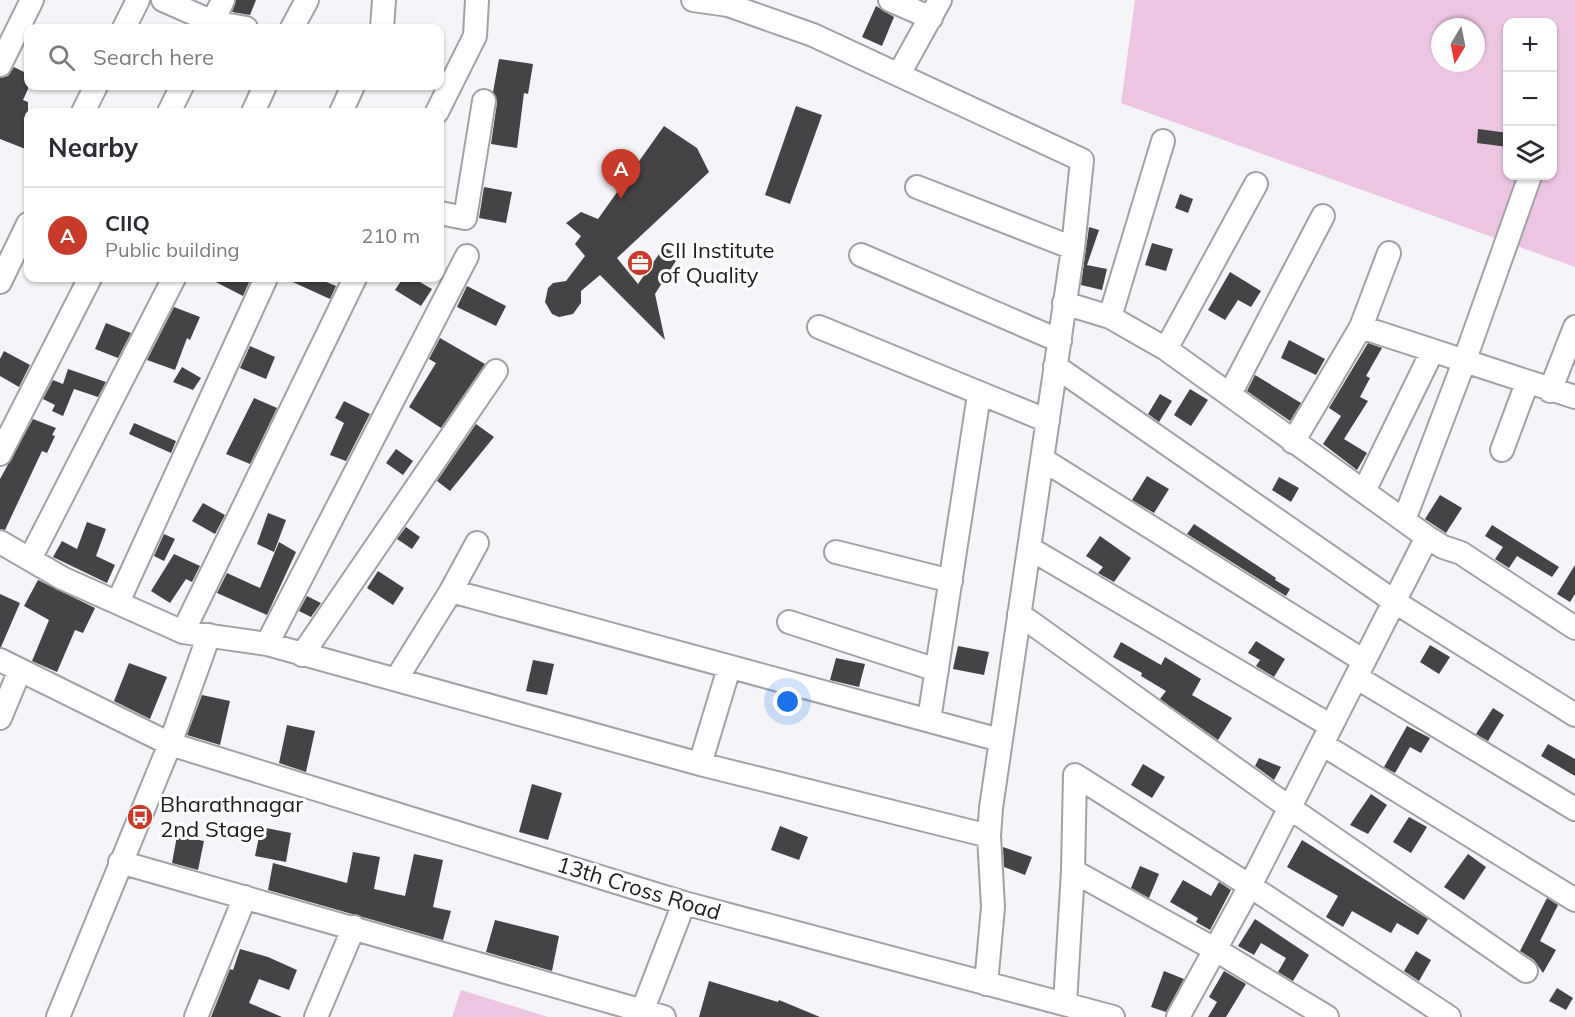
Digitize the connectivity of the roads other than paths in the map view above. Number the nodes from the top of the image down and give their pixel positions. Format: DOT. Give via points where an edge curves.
graph roads {
  1 [pos="32,0"];
  2 [pos="138,0"];
  3 [pos="163,0"];
  4 [pos="223,0"];
  5 [pos="307,0"];
  6 [pos="384,0"];
  7 [pos="477,0"];
  8 [pos="693,0"];
  9 [pos="890,0"];
  10 [pos="936,9"];
  11 [pos="126,24"];
  12 [pos="209,24"];
  13 [pos="211,24"];
  14 [pos="293,24"];
  15 [pos="382,24"];
  16 [pos="0,66"];
  17 [pos="899,74"];
  18 [pos="446,82"];
  19 [pos="94,90"];
  20 [pos="180,90"];
  21 [pos="263,90"];
  22 [pos="351,90"];
  23 [pos="444,90"];
  24 [pos="484,100"];
  25 [pos="85,108"];
  26 [pos="171,108"];
  27 [pos="255,108"];
  28 [pos="343,108"];
  29 [pos="438,108"];
  30 [pos="1163,141"];
  31 [pos="1529,180"];
  32 [pos="1257,184"];
  33 [pos="917,187"];
  34 [pos="444,214"];
  35 [pos="1323,216"];
  36 [pos="24,232"];
  37 [pos="1073,248"];
  38 [pos="1389,253"];
  39 [pos="861,255"];
  40 [pos="467,256"];
  41 [pos="0,282"];
  42 [pos="88,282"];
  43 [pos="172,282"];
  44 [pos="264,282"];
  45 [pos="353,282"];
  46 [pos="1064,303"];
  47 [pos="1110,317"];
  48 [pos="819,327"];
  49 [pos="1361,327"];
  50 [pos="1575,327"];
  51 [pos="1060,341"];
  52 [pos="1166,348"];
  53 [pos="1432,352"];
  54 [pos="1464,362"];
  55 [pos="1055,366"];
  56 [pos="496,371"];
  57 [pos="1527,383"];
  58 [pos="1550,390"];
  59 [pos="1230,394"];
  60 [pos="979,395"];
  61 [pos="1575,397"];
  62 [pos="1048,421"];
  63 [pos="1293,442"];
  64 [pos="1502,450"];
  65 [pos="0,454"];
  66 [pos="1042,459"];
  67 [pos="1364,491"];
  68 [pos="1404,520"];
  69 [pos="1427,537"];
  70 [pos="0,542"];
  71 [pos="477,543"];
  72 [pos="1029,548"];
  73 [pos="836,552"];
  74 [pos="30,559"];
  75 [pos="951,581"];
  76 [pos="451,591"];
  77 [pos="118,602"];
  78 [pos="1395,602"];
  79 [pos="1019,614"];
  80 [pos="789,622"];
  81 [pos="1575,628"];
  82 [pos="183,632"];
  83 [pos="209,634"];
  84 [pos="267,644"];
  85 [pos="302,655"];
  86 [pos="10,665"];
  87 [pos="729,668"];
  88 [pos="1360,669"];
  89 [pos="937,670"];
  90 [pos="398,678"];
  91 [pos="1575,715"];
  92 [pos="0,718"];
  93 [pos="930,720"];
  94 [pos="1327,735"];
  95 [pos="1000,740"];
  96 [pos="170,744"];
  97 [pos="700,764"];
  98 [pos="1290,808"];
  99 [pos="1575,809"];
  100 [pos="989,836"];
  101 [pos="120,862"];
  102 [pos="1073,871"];
  103 [pos="1250,886"];
  104 [pos="245,897"];
  105 [pos="1575,900"];
  106 [pos="684,903"];
  107 [pos="354,927"];
  108 [pos="1216,951"];
  109 [pos="1526,970"];
  110 [pos="986,984"];
  111 [pos="1065,1003"];
  112 [pos="641,1014"];
  113 [pos="58,1017"];
  114 [pos="196,1017"];
  115 [pos="316,1017"];
  116 [pos="664,1017"];
  117 [pos="1113,1017"];
  118 [pos="1178,1017"];
  119 [pos="1327,1017"];
  120 [pos="1449,1017"];
  1 -- 16 [label="street"];
  2 -- 11 [label="street"];
  3 -- 12 [label="street"];
  4 -- 13 [label="street"];
  5 -- 14 [label="street"];
  6 -- 15 [label="street"];
  7 -- 18 [label="street" via="475,36"];
  8 -- 17 [label="street" via="728,5 813,35"];
  9 -- 10 [label="street"];
  10 -- 17 [label="street"];
  17 -- 37 [label="street" via="1082,160"];
  19 -- 25 [label="street"];
  20 -- 26 [label="street"];
  21 -- 27 [label="street"];
  22 -- 28 [label="street"];
  23 -- 29 [label="street"];
  24 -- 34 [label="street" via="465,218"];
  30 -- 47 [label="street"];
  31 -- 54 [label="street"];
  32 -- 52 [label="street"];
  33 -- 37 [label="street"];
  35 -- 59 [label="street"];
  36 -- 41 [label="street"];
  37 -- 46 [label="street"];
  38 -- 49 [label="street"];
  39 -- 51 [label="street"];
  40 -- 84 [label="street"];
  42 -- 65 [label="street"];
  43 -- 74 [label="street"];
  44 -- 77 [label="street"];
  45 -- 82 [label="street"];
  46 -- 47 [label="street"];
  46 -- 51 [label="street"];
  47 -- 52 [label="street"];
  48 -- 60 [label="street"];
  49 -- 53 [label="street"];
  49 -- 63 [label="street"];
  50 -- 58 [label="street"];
  51 -- 55 [label="street"];
  52 -- 59 [label="street"];
  53 -- 54 [label="street"];
  53 -- 67 [label="street"];
  54 -- 57 [label="street"];
  54 -- 68 [label="street"];
  55 -- 62 [label="street"];
  55 -- 78 [label="street"];
  56 -- 85 [label="street"];
  57 -- 58 [label="street"];
  57 -- 64 [label="street"];
  58 -- 61 [label="street"];
  59 -- 63 [label="street"];
  60 -- 62 [label="street"];
  60 -- 75 [label="street"];
  62 -- 66 [label="street"];
  63 -- 67 [label="street"];
  66 -- 72 [label="street"];
  66 -- 88 [label="street"];
  67 -- 68 [label="street"];
  68 -- 69 [label="street"];
  69 -- 78 [label="street"];
  69 -- 81 [label="street" via="1461,553"];
  70 -- 74 [label="street"];
  71 -- 76 [label="street"];
  72 -- 79 [label="street"];
  72 -- 94 [label="street"];
  73 -- 75 [label="street"];
  74 -- 77 [label="street" via="62,578"];
  75 -- 89 [label="street"];
  76 -- 87 [label="street"];
  76 -- 90 [label="street"];
  77 -- 82 [label="street"];
  78 -- 88 [label="street"];
  78 -- 91 [label="street"];
  79 -- 95 [label="street"];
  79 -- 98 [label="street"];
  80 -- 89 [label="street"];
  82 -- 83 [label="street"];
  83 -- 84 [label="street"];
  83 -- 96 [label="street"];
  84 -- 85 [label="street"];
  85 -- 90 [label="street"];
  86 -- 92 [label="street"];
  86 -- 96 [label="street, 13th Cross Road"];
  87 -- 93 [label="street"];
  87 -- 97 [label="street"];
  88 -- 94 [label="street"];
  88 -- 99 [label="street"];
  89 -- 93 [label="street"];
  90 -- 97 [label="street"];
  93 -- 95 [label="street"];
  94 -- 98 [label="street"];
  94 -- 105 [label="street"];
  95 -- 100 [label="street"];
  96 -- 101 [label="street"];
  96 -- 106 [label="street, 13th Cross Road"];
  97 -- 100 [label="street"];
  98 -- 103 [label="street"];
  98 -- 109 [label="street"];
  100 -- 110 [label="street" via="993,907"];
  101 -- 104 [label="street"];
  101 -- 113 [label="street"];
  102 -- 103 [label="street" via="1075,775"];
  102 -- 108 [label="street"];
  102 -- 111 [label="street"];
  103 -- 108 [label="street"];
  103 -- 120 [label="street"];
  104 -- 107 [label="street"];
  104 -- 114 [label="street"];
  106 -- 110 [label="street, 13th Cross Road"];
  106 -- 112 [label="street"];
  107 -- 112 [label="street"];
  107 -- 115 [label="street"];
  108 -- 118 [label="street"];
  108 -- 119 [label="street"];
  110 -- 111 [label="street, 13th Cross Road"];
  111 -- 117 [label="street, 13th Cross Road"];
  112 -- 116 [label="street"];
}
